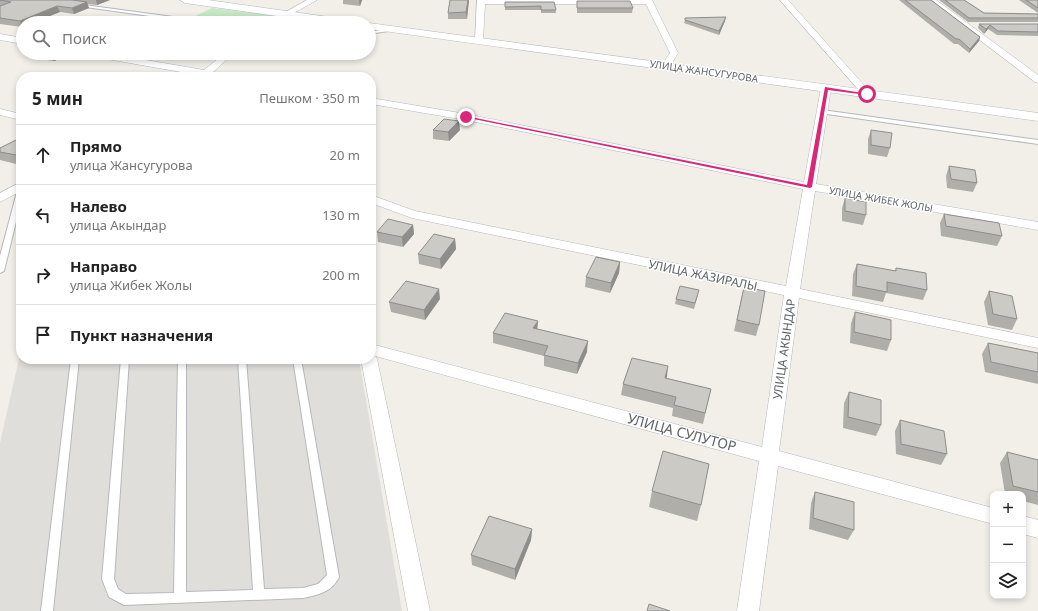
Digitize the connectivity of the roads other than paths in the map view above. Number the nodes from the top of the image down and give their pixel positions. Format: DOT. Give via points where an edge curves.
graph roads {
  1 [pos="185,0"];
  2 [pos="313,0"];
  3 [pos="784,0"];
  4 [pos="931,0"];
  5 [pos="481,1"];
  6 [pos="648,1"];
  7 [pos="73,4"];
  8 [pos="160,16"];
  9 [pos="270,16"];
  10 [pos="290,16"];
  11 [pos="967,25"];
  12 [pos="981,25"];
  13 [pos="376,27"];
  14 [pos="394,29"];
  15 [pos="376,32"];
  16 [pos="0,38"];
  17 [pos="479,40"];
  18 [pos="16,41"];
  19 [pos="126,60"];
  20 [pos="221,60"];
  21 [pos="666,66"];
  22 [pos="188,72"];
  23 [pos="207,72"];
  24 [pos="1038,80"];
  25 [pos="826,88"];
  26 [pos="867,94"];
  27 [pos="376,102"];
  28 [pos="0,112"];
  29 [pos="822,112"];
  30 [pos="16,116"];
  31 [pos="1038,117"];
  32 [pos="1038,142"];
  33 [pos="810,187"];
  34 [pos="16,190"];
  35 [pos="0,198"];
  36 [pos="376,201"];
  37 [pos="16,207"];
  38 [pos="1038,226"];
  39 [pos="0,271"];
  40 [pos="792,293"];
  41 [pos="1038,343"];
  42 [pos="376,349"];
  43 [pos="74,364"];
  44 [pos="126,364"];
  45 [pos="182,364"];
  46 [pos="242,364"];
  47 [pos="298,364"];
  48 [pos="370,364"];
  49 [pos="770,456"];
  50 [pos="990,515"];
  51 [pos="1026,525"];
  52 [pos="1038,529"];
  53 [pos="259,594"];
  54 [pos="180,598"];
  55 [pos="47,611"];
  56 [pos="419,611"];
  57 [pos="748,611"];
  1 -- 9 [label="main road"];
  2 -- 10 [label="street"];
  3 -- 26 [label="street"];
  4 -- 11 [label="street"];
  5 -- 6 [label="street"];
  5 -- 17 [label="street"];
  6 -- 21 [label="street" via="674,53"];
  7 -- 8 [label="lane"];
  11 -- 12 [label="street"];
  11 -- 24 [label="street"];
  13 -- 14 [label="main road, УЛИЦА ЖАНСУГУРОВА"];
  14 -- 15 [label="lane"];
  14 -- 17 [label="main road, УЛИЦА ЖАНСУГУРОВА"];
  16 -- 18 [label="street"];
  17 -- 21 [label="main road, УЛИЦА ЖАНСУГУРОВА"];
  19 -- 22 [label="street"];
  20 -- 23 [label="street"];
  21 -- 25 [label="main road, УЛИЦА ЖАНСУГУРОВА"];
  25 -- 26 [label="main road, УЛИЦА ЖАНСУГУРОВА"];
  25 -- 29 [label="street, УЛИЦА АКЫНДАР"];
  26 -- 31 [label="main road, УЛИЦА ЖАНСУГУРОВА"];
  27 -- 33 [label="street, УЛИЦА ЖИБЕК ЖОЛЫ" via="466,117"];
  28 -- 30 [label="street"];
  29 -- 32 [label="lane"];
  29 -- 33 [label="street, УЛИЦА АКЫНДАР"];
  33 -- 38 [label="street, УЛИЦА ЖИБЕК ЖОЛЫ"];
  33 -- 40 [label="street, УЛИЦА АКЫНДАР"];
  34 -- 35 [label="street"];
  36 -- 40 [label="street, УЛИЦА ЖАЗИРАЛЫ" via="412,214"];
  37 -- 39 [label="lane"];
  40 -- 41 [label="street, УЛИЦА ЖАЗИРАЛЫ"];
  40 -- 49 [label="street, УЛИЦА АКЫНДАР"];
  42 -- 49 [label="street, УЛИЦА СУЛУТОР"];
  43 -- 55 [label="lane"];
  44 -- 54 [label="lane" via="108,579 113,594 124,600"];
  45 -- 54 [label="lane"];
  46 -- 53 [label="lane"];
  47 -- 53 [label="lane" via="333,577 315,590"];
  48 -- 56 [label="street"];
  49 -- 50 [label="street, УЛИЦА СУЛУТОР"];
  49 -- 57 [label="street, УЛИЦА АКЫНДАР"];
  51 -- 52 [label="street"];
  53 -- 54 [label="lane"];
}
